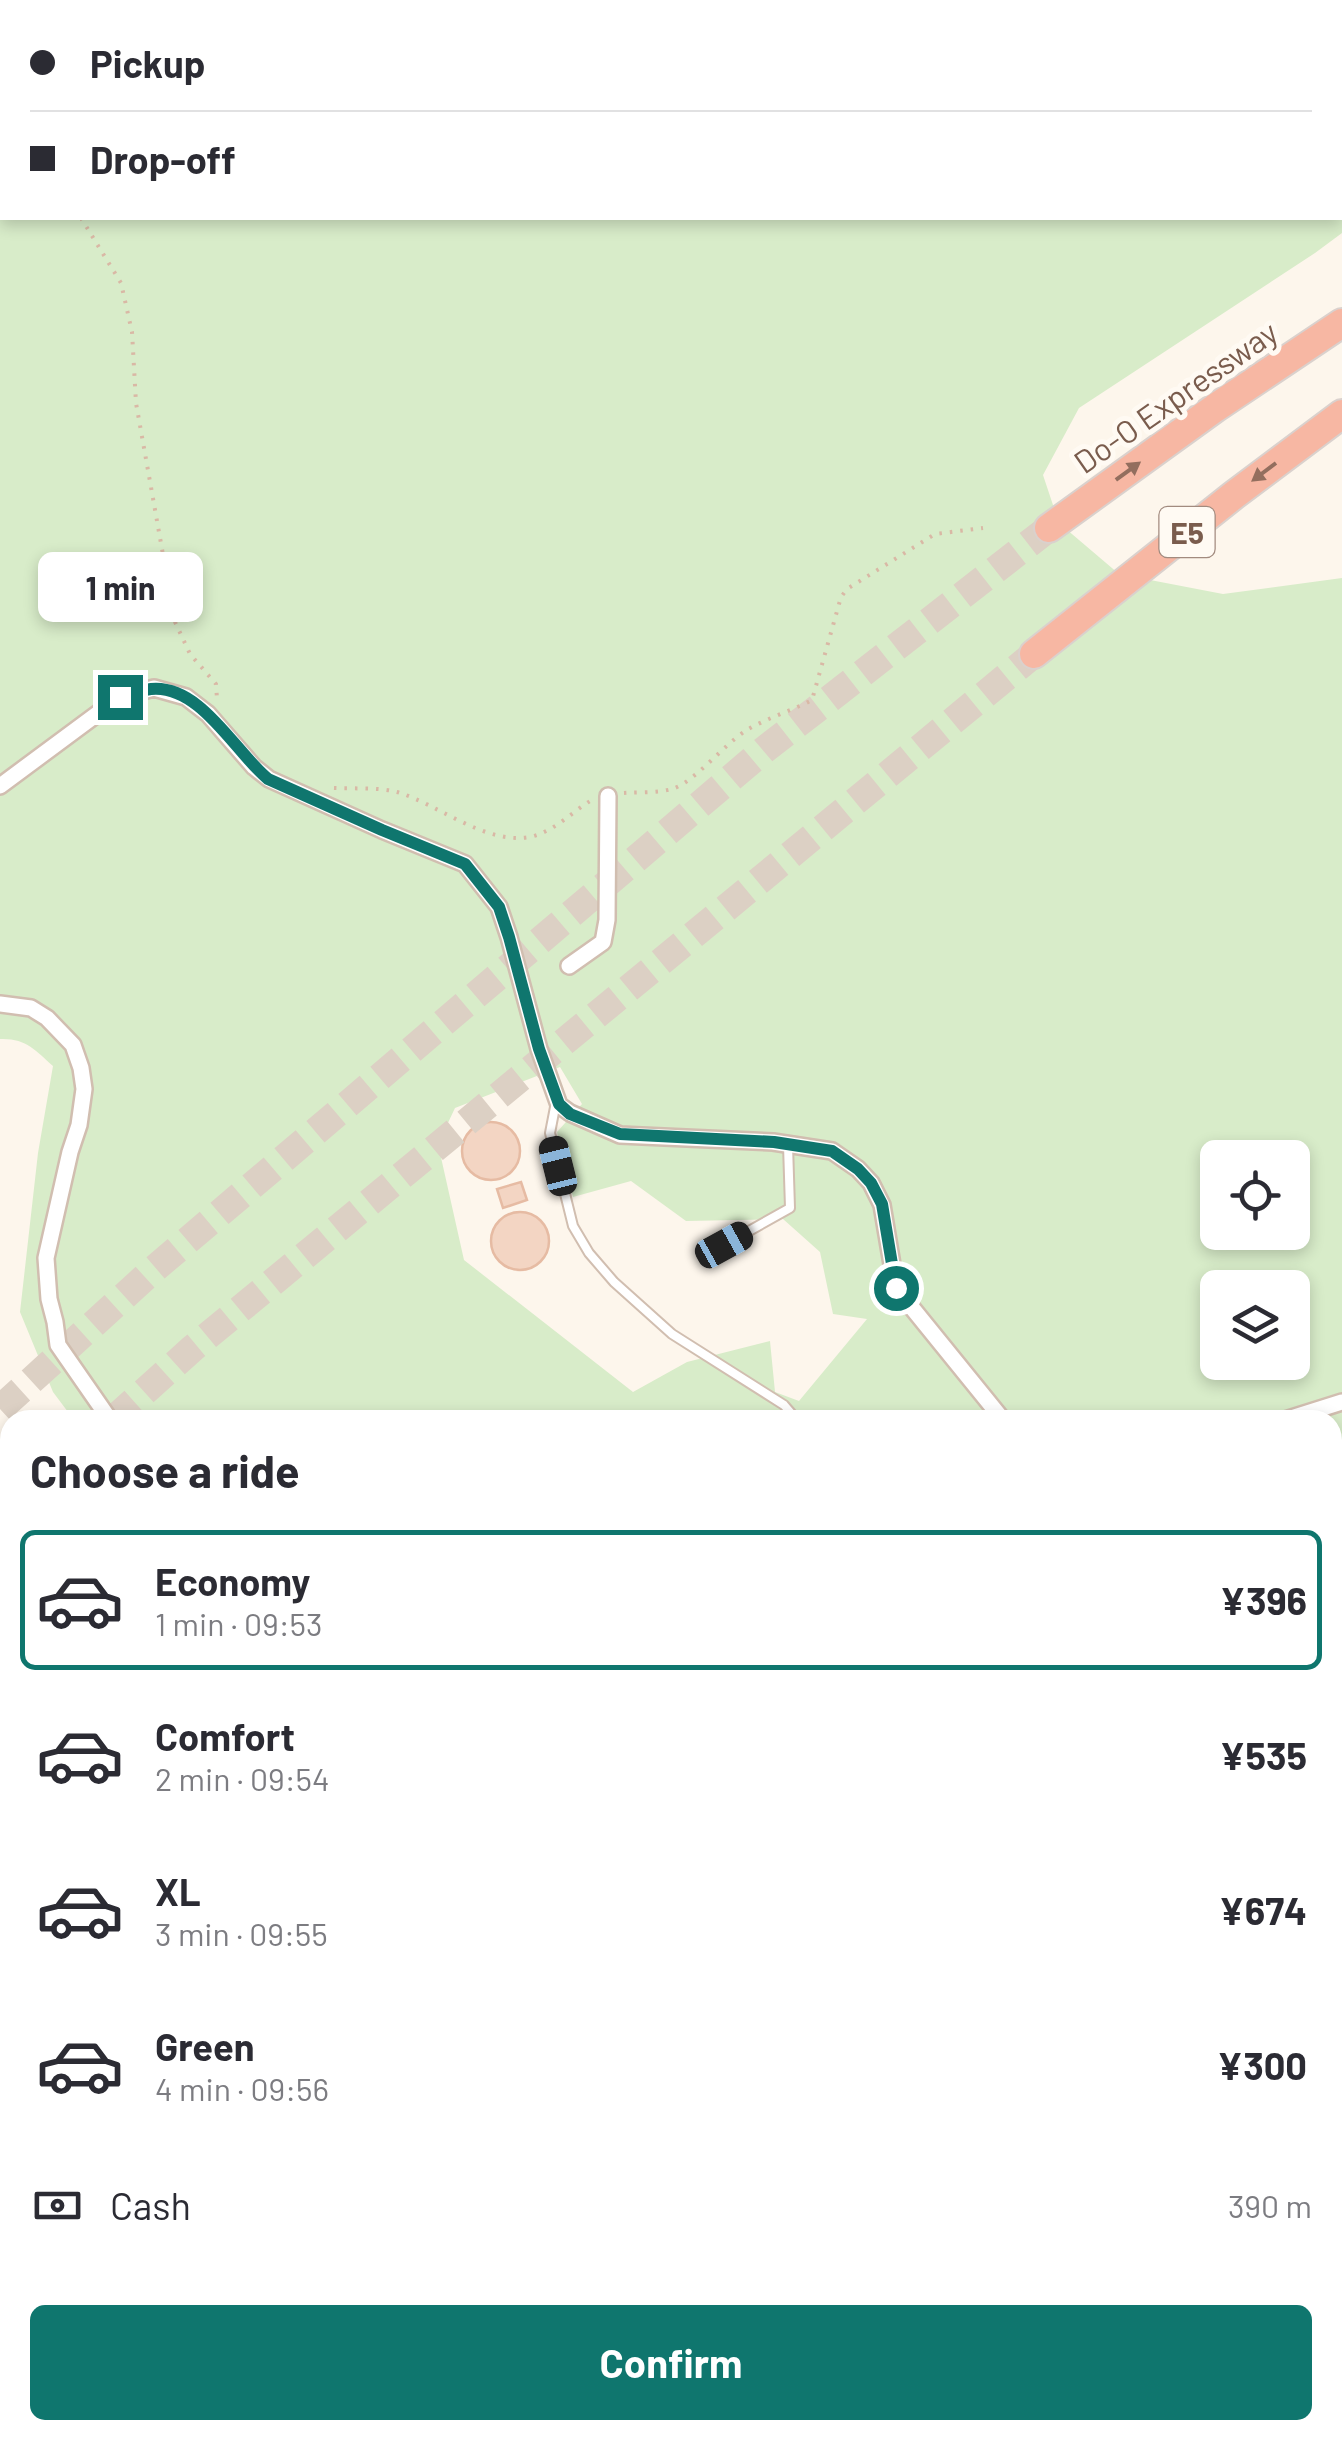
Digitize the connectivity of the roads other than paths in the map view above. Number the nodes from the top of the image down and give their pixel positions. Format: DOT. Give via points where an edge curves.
graph roads {
  1 [pos="1342,323"];
  2 [pos="1342,414"];
  3 [pos="1049,528"];
  4 [pos="1034,654"];
  5 [pos="0,786"];
  6 [pos="608,796"];
  7 [pos="569,966"];
  8 [pos="0,1004"];
  9 [pos="557,1098"];
  10 [pos="788,1145"];
  11 [pos="724,1245"];
  12 [pos="1342,1402"];
  13 [pos="103,1410"];
  14 [pos="788,1410"];
  15 [pos="995,1410"];
  16 [pos="1317,1410"];
  3 -- 1 [label="highway, Do-O Expressway / E5, one-way"];
  2 -- 4 [label="highway, E5, one-way"];
  5 -- 9 [label="street" via="120,697 154,688 186,697 268,779 465,864 499,907"];
  6 -- 7 [label="street" via="603,942"];
  8 -- 13 [label="street" via="31,1008 47,1018 73,1044 80,1068 79,1125 46,1258 58,1345"];
  9 -- 10 [label="street" via="570,1114 620,1134"];
  9 -- 14 [label="lane" via="550,1133 573,1226 589,1252 672,1334"];
  10 -- 11 [label="lane" via="790,1208"];
  10 -- 15 [label="street" via="832,1151 871,1183 882,1204 896,1288"];
  12 -- 16 [label="street"];
}
